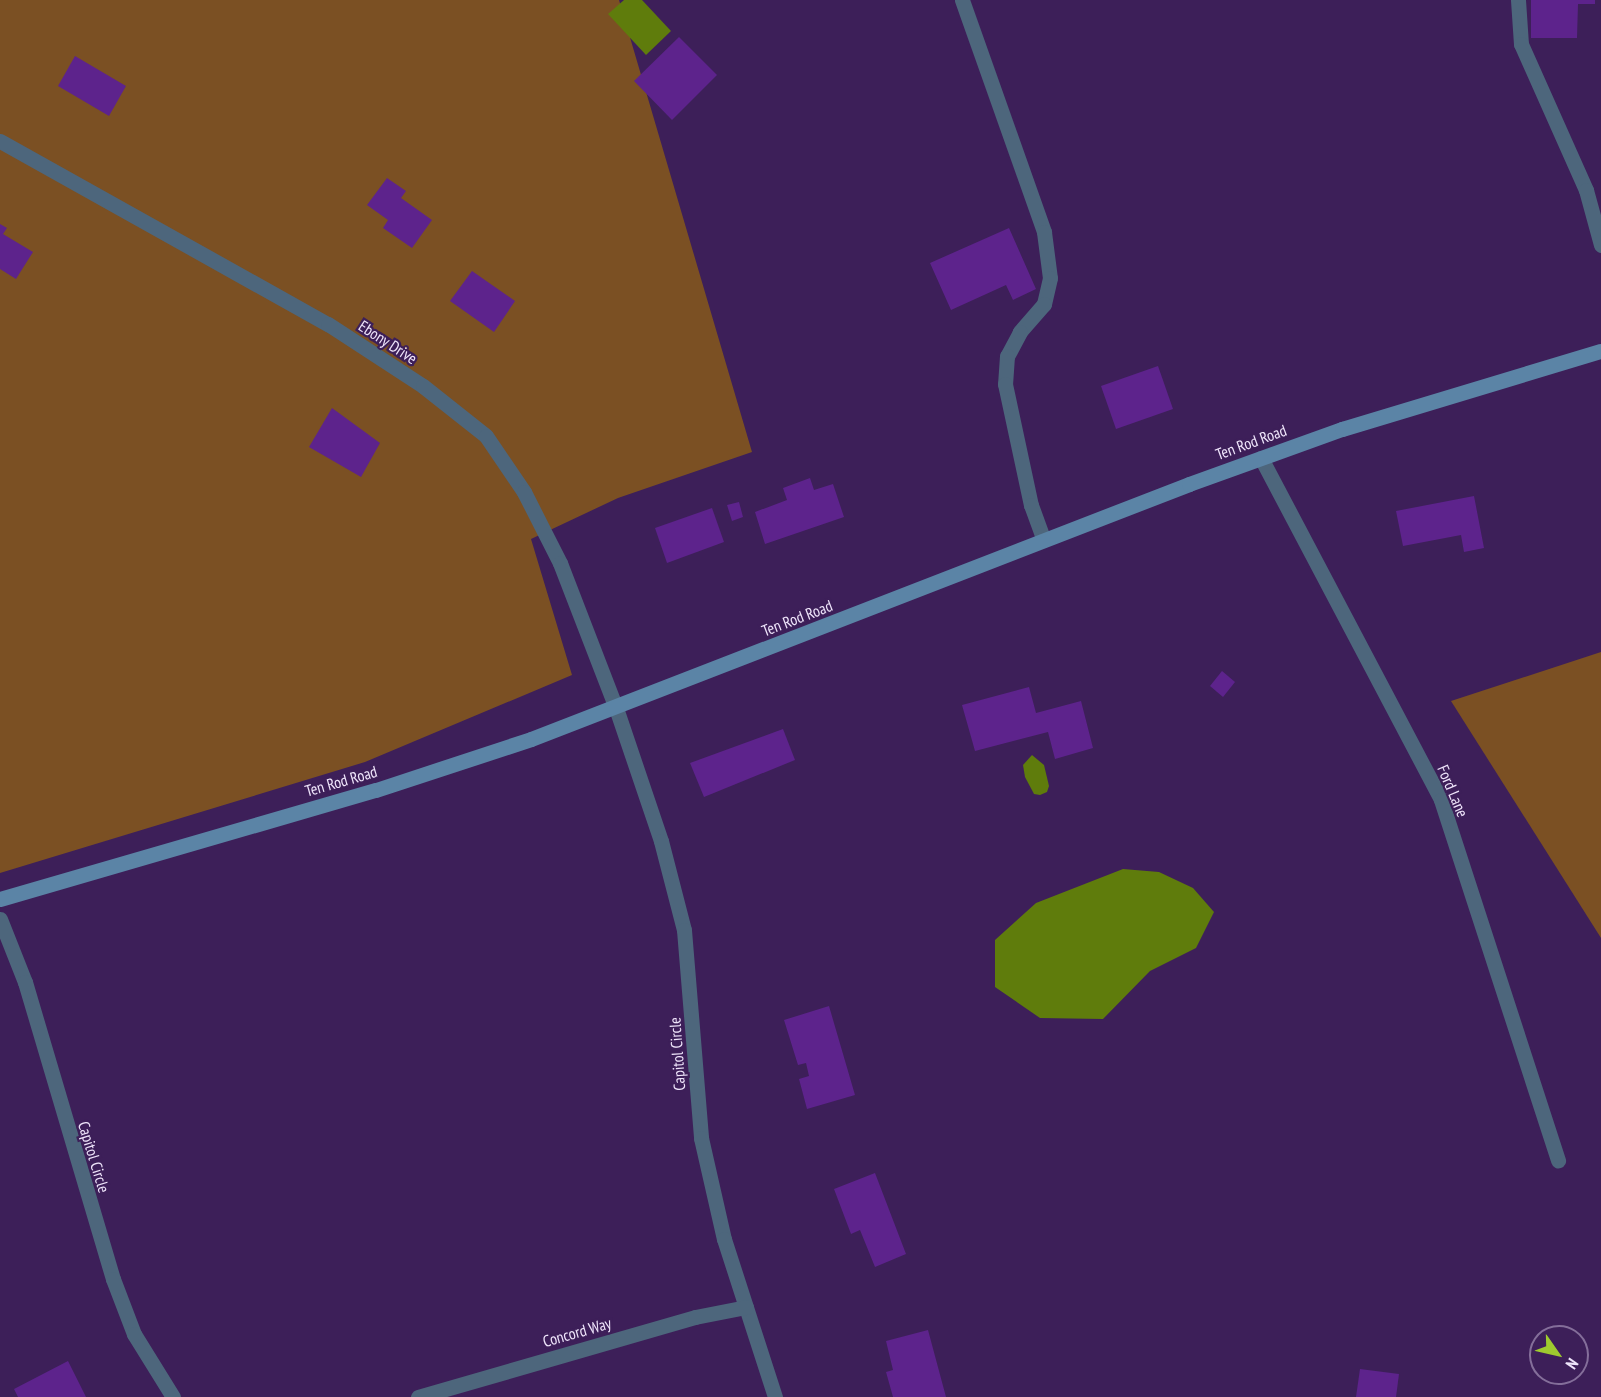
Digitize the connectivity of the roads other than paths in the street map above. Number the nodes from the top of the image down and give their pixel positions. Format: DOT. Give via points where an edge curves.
graph roads {
  1 [pos="962,0"];
  2 [pos="1518,0"];
  3 [pos="0,141"];
  4 [pos="1601,244"];
  5 [pos="1601,351"];
  6 [pos="1261,458"];
  7 [pos="1044,540"];
  8 [pos="616,708"];
  9 [pos="0,899"];
  10 [pos="0,919"];
  11 [pos="1558,1161"];
  12 [pos="746,1307"];
  13 [pos="174,1397"];
  14 [pos="418,1397"];
  15 [pos="775,1397"];
  1 -- 7 [label="street" via="1044,232 1050,278 1044,304 1020,332 1007,356 1005,384 1031,505"];
  2 -- 4 [label="street" via="1521,44 1586,190"];
  3 -- 8 [label="street, Ebony Drive" via="328,324 423,386 486,436 524,492 560,563"];
  5 -- 6 [label="street, Ten Rod Road" via="1342,429"];
  6 -- 7 [label="street, Ten Rod Road"];
  6 -- 11 [label="street, Ford Lane" via="1440,800"];
  7 -- 8 [label="street, Ten Rod Road"];
  8 -- 9 [label="street, Ten Rod Road" via="376,790"];
  8 -- 12 [label="street, Capitol Circle" via="661,842 684,930 701,1138 724,1239"];
  10 -- 13 [label="street, Capitol Circle" via="25,982 113,1279 134,1334"];
  12 -- 14 [label="street, Concord Way" via="695,1317"];
  12 -- 15 [label="street, Capitol Circle"];
}
